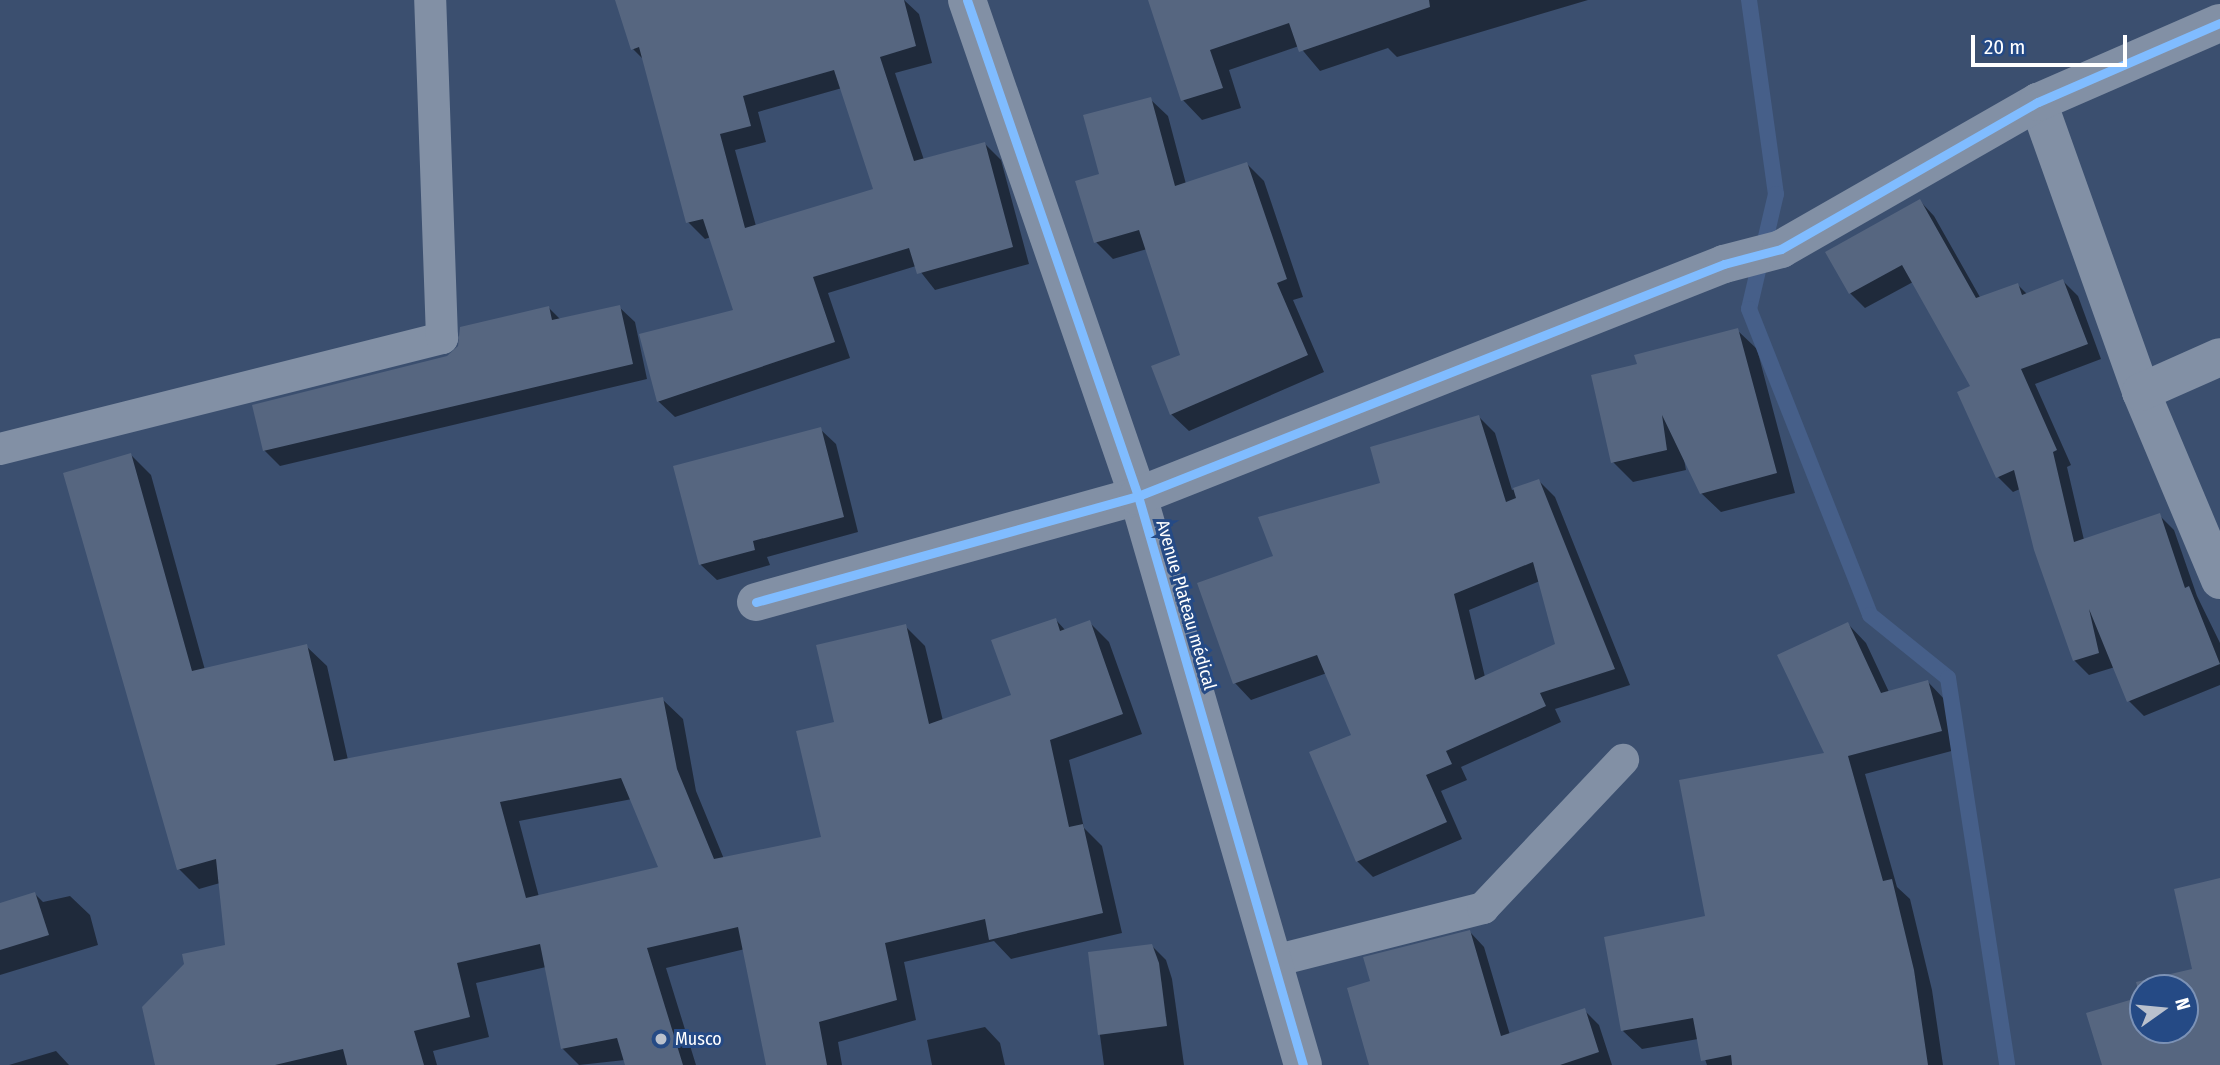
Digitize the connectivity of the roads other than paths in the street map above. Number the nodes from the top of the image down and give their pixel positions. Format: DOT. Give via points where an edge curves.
graph roads {
  1 [pos="430,0"];
  2 [pos="967,0"];
  3 [pos="2220,23"];
  4 [pos="2038,102"];
  5 [pos="2220,357"];
  6 [pos="2141,392"];
  7 [pos="0,449"];
  8 [pos="1138,496"];
  9 [pos="2220,580"];
  10 [pos="756,602"];
  11 [pos="1623,760"];
  12 [pos="1274,961"];
  13 [pos="1303,1065"];
  1 -- 7 [label="lane" via="442,338"];
  2 -- 8 [label="street, Avenue Plateau médical"];
  3 -- 4 [label="street"];
  4 -- 6 [label="street"];
  4 -- 8 [label="street" via="1781,249 1724,264"];
  5 -- 6 [label="street"];
  6 -- 9 [label="street"];
  8 -- 10 [label="street"];
  8 -- 12 [label="street, Avenue Plateau médical"];
  11 -- 12 [label="lane" via="1483,908"];
  12 -- 13 [label="street, Avenue Plateau médical"];
}
